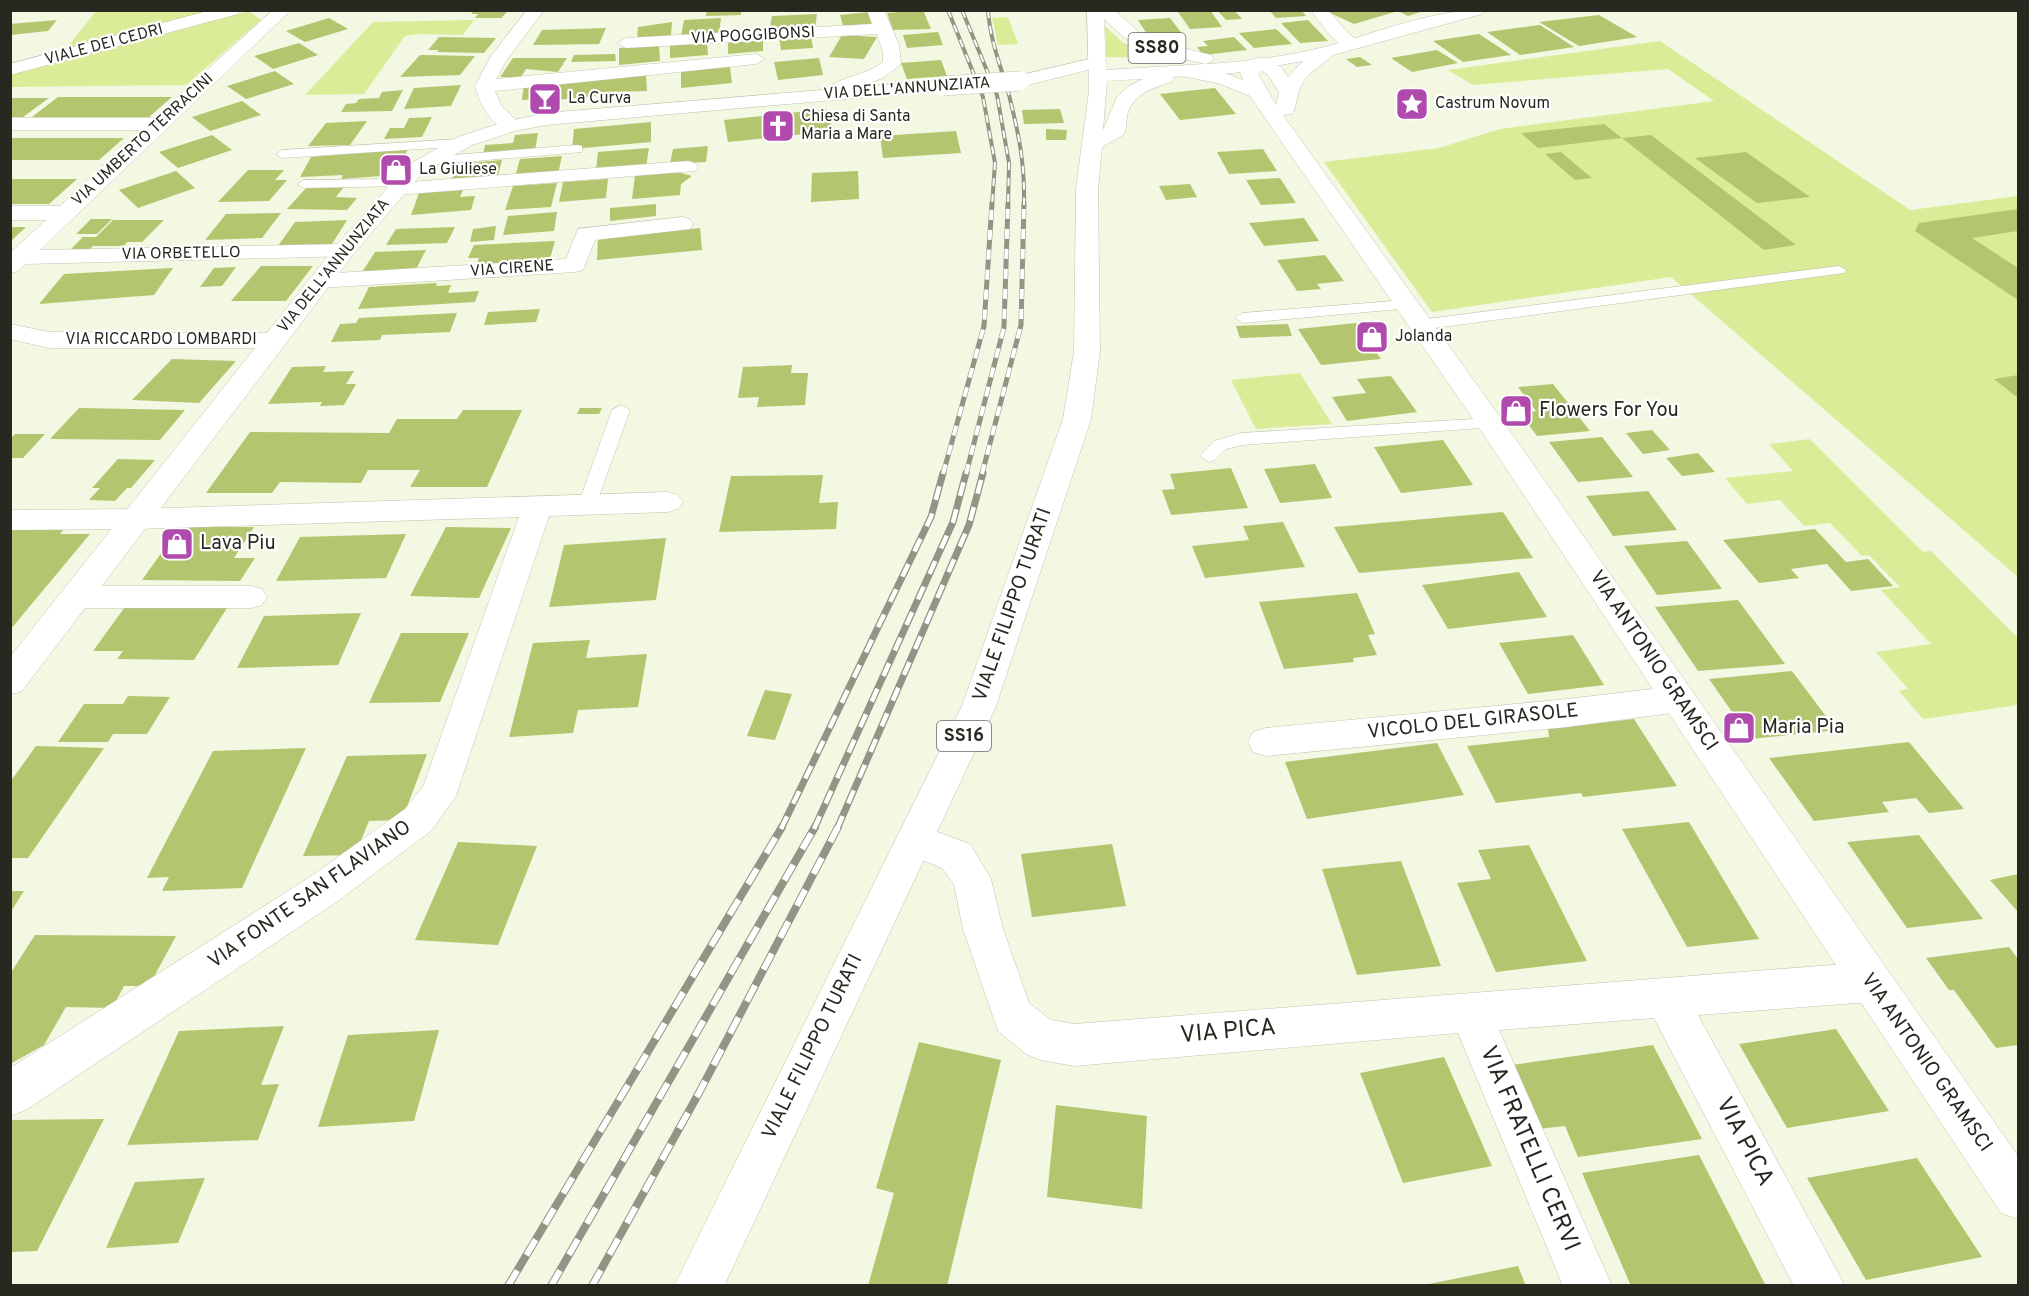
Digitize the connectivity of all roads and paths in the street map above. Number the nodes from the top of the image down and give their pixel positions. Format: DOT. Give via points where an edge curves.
graph roads {
  1 [pos="232,10"];
  2 [pos="536,10"];
  3 [pos="875,10"];
  4 [pos="1095,10"];
  5 [pos="1103,10"];
  6 [pos="1319,10"];
  7 [pos="274,12"];
  8 [pos="1463,12"];
  9 [pos="880,29"];
  10 [pos="626,43"];
  11 [pos="1354,44"];
  12 [pos="1326,52"];
  13 [pos="756,58"];
  14 [pos="1222,62"];
  15 [pos="1260,62"];
  16 [pos="1098,69"];
  17 [pos="10,70"];
  18 [pos="1186,72"];
  19 [pos="484,86"];
  20 [pos="1287,90"];
  21 [pos="1257,92"];
  22 [pos="831,95"];
  23 [pos="10,124"];
  24 [pos="159,124"];
  25 [pos="511,126"];
  26 [pos="1282,129"];
  27 [pos="461,143"];
  28 [pos="1092,147"];
  29 [pos="578,149"];
  30 [pos="282,154"];
  31 [pos="429,161"];
  32 [pos="688,167"];
  33 [pos="304,184"];
  34 [pos="400,186"];
  35 [pos="10,213"];
  36 [pos="65,213"];
  37 [pos="682,224"];
  38 [pos="344,251"];
  39 [pos="15,261"];
  40 [pos="1839,270"];
  41 [pos="321,281"];
  42 [pos="1413,315"];
  43 [pos="1243,318"];
  44 [pos="10,331"];
  45 [pos="49,340"];
  46 [pos="274,341"];
  47 [pos="10,349"];
  48 [pos="621,410"];
  49 [pos="1490,423"];
  50 [pos="1209,456"];
  51 [pos="668,502"];
  52 [pos="587,505"];
  53 [pos="537,507"];
  54 [pos="138,519"];
  55 [pos="10,520"];
  56 [pos="76,597"];
  57 [pos="251,597"];
  58 [pos="10,682"];
  59 [pos="1679,699"];
  60 [pos="1266,742"];
  61 [pos="916,840"];
  62 [pos="1870,981"];
  63 [pos="1666,998"];
  64 [pos="1470,1012"];
  65 [pos="10,1094"];
  66 [pos="2019,1196"];
  67 [pos="698,1286"];
  68 [pos="1588,1286"];
  69 [pos="1821,1286"];
  1 -- 17 [label="street, VIALE DEI CEDRI" via="52,54"];
  2 -- 19 [label="street"];
  3 -- 9 [label="street"];
  4 -- 16 [label="street, VIALE FILIPPO TURATI / SS16"];
  5 -- 14 [label="street, SS80" via="1133,39 1151,47"];
  6 -- 11 [label="street" via="1343,38"];
  7 -- 24 [label="street, VIA UMBERTO TERRACINI"];
  8 -- 11 [label="street, SS80"];
  9 -- 10 [label="street, VIA POGGIBONSI"];
  9 -- 22 [label="street" via="892,46 892,64 878,76 836,88"];
  11 -- 12 [label="street, SS80"];
  12 -- 15 [label="street, SS80"];
  12 -- 20 [label="street" via="1302,71"];
  13 -- 19 [label="street"];
  14 -- 15 [label="street, SS80"];
  14 -- 16 [label="street, SS80"];
  15 -- 18 [label="street, SS80"];
  15 -- 20 [label="street" via="1275,71"];
  15 -- 21 [label="street" via="1249,73"];
  16 -- 18 [label="street, SS80"];
  16 -- 22 [label="street, VIA DELL'ANNUNZIATA, bridge" via="1020,81"];
  16 -- 28 [label="street, VIALE FILIPPO TURATI / SS16"];
  18 -- 21 [label="street" via="1222,78"];
  18 -- 28 [label="street, SS80" via="1130,92 1117,112 1116,131"];
  19 -- 25 [label="street" via="486,95"];
  20 -- 26 [label="street"];
  21 -- 26 [label="street, VIA ANTONIO GRAMSCI"];
  22 -- 25 [label="street, VIA DELL'ANNUNZIATA" via="589,115"];
  23 -- 24 [label="street"];
  24 -- 36 [label="street, VIA UMBERTO TERRACINI"];
  25 -- 27 [label="street, VIA DELL'ANNUNZIATA"];
  26 -- 42 [label="street, VIA ANTONIO GRAMSCI"];
  27 -- 30 [label="lane"];
  27 -- 31 [label="street, VIA DELL'ANNUNZIATA"];
  28 -- 61 [label="street, VIALE FILIPPO TURATI / SS16" via="1087,189 1087,351 1077,419 979,706"];
  29 -- 31 [label="lane"];
  31 -- 34 [label="street, VIA DELL'ANNUNZIATA" via="414,169"];
  32 -- 34 [label="street"];
  33 -- 34 [label="lane"];
  34 -- 38 [label="street, VIA DELL'ANNUNZIATA"];
  35 -- 36 [label="street"];
  36 -- 39 [label="street, VIA UMBERTO TERRACINI"];
  37 -- 41 [label="street, VIA CIRENE" via="586,234 575,265"];
  38 -- 39 [label="street, VIA ORBETELLO"];
  38 -- 41 [label="street, VIA DELL'ANNUNZIATA"];
  40 -- 42 [label="lane"];
  41 -- 46 [label="street, VIA DELL'ANNUNZIATA"];
  42 -- 43 [label="lane"];
  42 -- 49 [label="street, VIA ANTONIO GRAMSCI"];
  44 -- 45 [label="street, VIA RICCARDO LOMBARDI"];
  45 -- 46 [label="street, VIA RICCARDO LOMBARDI"];
  45 -- 47 [label="street, VIA RICCARDO LOMBARDI"];
  46 -- 54 [label="street, VIA DELL'ANNUNZIATA"];
  48 -- 52 [label="lane"];
  49 -- 50 [label="lane" via="1240,439 1220,445"];
  49 -- 59 [label="street, VIA ANTONIO GRAMSCI"];
  51 -- 52 [label="street"];
  52 -- 53 [label="street"];
  53 -- 54 [label="street"];
  53 -- 65 [label="street, VIA FONTE SAN FLAVIANO" via="438,796 418,820 324,890"];
  54 -- 55 [label="street"];
  54 -- 56 [label="street, VIA DELL'ANNUNZIATA"];
  56 -- 57 [label="street"];
  56 -- 58 [label="street, VIA DELL'ANNUNZIATA"];
  59 -- 60 [label="street, VICOLO DEL GIRASOLE"];
  59 -- 62 [label="street, VIA ANTONIO GRAMSCI"];
  61 -- 64 [label="street, VIA PICA" via="956,856 972,879 983,929 1013,1016 1041,1040 1074,1045"];
  61 -- 67 [label="street, VIALE FILIPPO TURATI / SS16"];
  62 -- 63 [label="street, VIA PICA"];
  62 -- 66 [label="street, VIA ANTONIO GRAMSCI"];
  63 -- 64 [label="street, VIA PICA"];
  63 -- 69 [label="street, VIA PICA"];
  64 -- 68 [label="street, VIA FRATELLI CERVI"];
}
